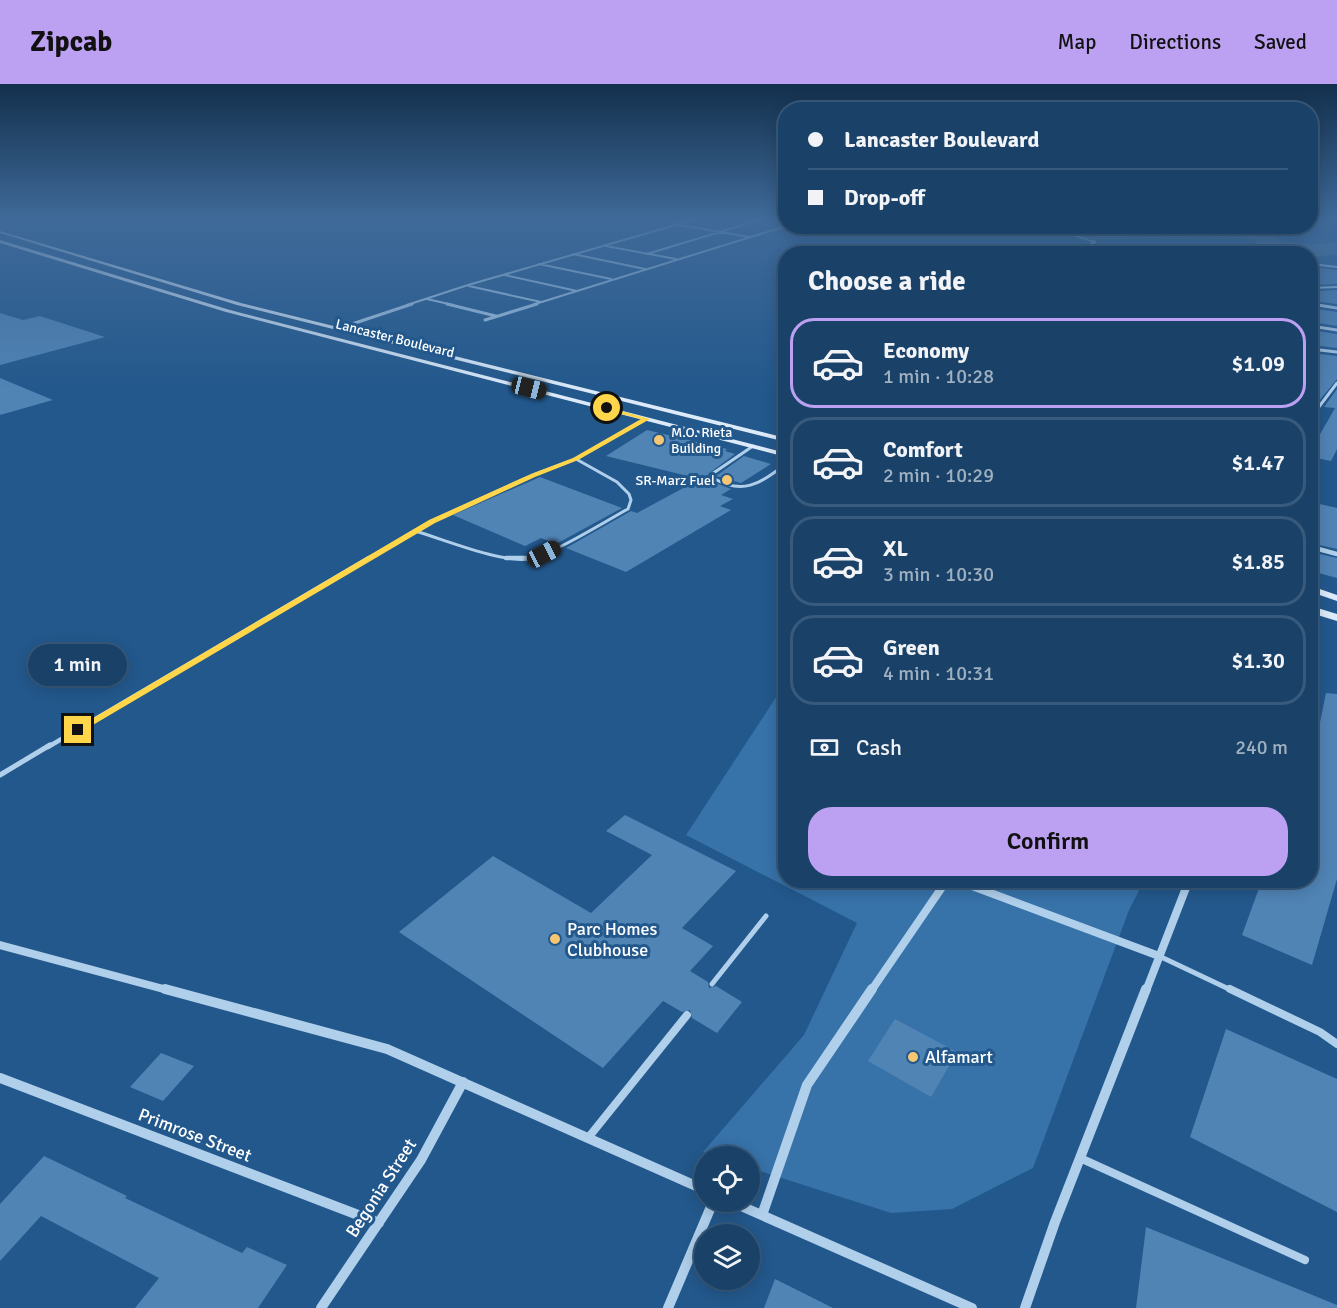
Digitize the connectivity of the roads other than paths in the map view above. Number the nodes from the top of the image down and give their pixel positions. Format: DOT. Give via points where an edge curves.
graph roads {
  1 [pos="118,277"];
  2 [pos="150,277"];
  3 [pos="495,277"];
  4 [pos="518,277"];
  5 [pos="600,277"];
  6 [pos="622,277"];
  7 [pos="613,280"];
  8 [pos="468,285"];
  9 [pos="1337,287"];
  10 [pos="1318,288"];
  11 [pos="578,291"];
  12 [pos="427,299"];
  13 [pos="541,303"];
  14 [pos="1318,305"];
  15 [pos="1337,308"];
  16 [pos="497,316"];
  17 [pos="485,320"];
  18 [pos="1318,327"];
  19 [pos="340,328"];
  20 [pos="1337,330"];
  21 [pos="1318,350"];
  22 [pos="1337,352"];
  23 [pos="512,371"];
  24 [pos="493,379"];
  25 [pos="1337,383"];
  26 [pos="1318,408"];
  27 [pos="646,419"];
  28 [pos="778,438"];
  29 [pos="753,446"];
  30 [pos="778,453"];
  31 [pos="576,459"];
  32 [pos="778,469"];
  33 [pos="415,531"];
  34 [pos="1318,548"];
  35 [pos="1337,554"];
  36 [pos="1318,591"];
  37 [pos="1337,598"];
  38 [pos="1318,611"];
  39 [pos="1337,618"];
  40 [pos="0,775"];
  41 [pos="942,888"];
  42 [pos="977,888"];
  43 [pos="1186,888"];
  44 [pos="766,916"];
  45 [pos="0,945"];
  46 [pos="1159,956"];
  47 [pos="712,984"];
  48 [pos="687,1015"];
  49 [pos="1337,1044"];
  50 [pos="0,1078"];
  51 [pos="463,1082"];
  52 [pos="588,1138"];
  53 [pos="1080,1158"];
  54 [pos="694,1185"];
  55 [pos="709,1212"];
  56 [pos="755,1212"];
  57 [pos="762,1215"];
  58 [pos="379,1223"];
  59 [pos="1305,1260"];
  60 [pos="321,1308"];
  61 [pos="668,1308"];
  62 [pos="972,1308"];
  63 [pos="1025,1308"];
  1 -- 24 [label="main road, Lancaster Boulevard" via="228,311"];
  2 -- 19 [label="main road, Lancaster Boulevard"];
  3 -- 8 [label="street"];
  4 -- 11 [label="street"];
  5 -- 7 [label="street"];
  6 -- 7 [label="street"];
  7 -- 11 [label="street"];
  8 -- 12 [label="street"];
  8 -- 13 [label="street"];
  9 -- 10 [label="street"];
  11 -- 13 [label="street"];
  12 -- 16 [label="street"];
  12 -- 19 [label="street"];
  13 -- 16 [label="street"];
  14 -- 15 [label="street"];
  16 -- 17 [label="street"];
  18 -- 20 [label="street"];
  19 -- 23 [label="main road, Lancaster Boulevard"];
  21 -- 22 [label="street"];
  23 -- 24 [label="main road"];
  23 -- 28 [label="main road, Lancaster Boulevard"];
  24 -- 27 [label="main road, Lancaster Boulevard"];
  25 -- 26 [label="street"];
  27 -- 29 [label="main road, Lancaster Boulevard"];
  27 -- 31 [label="lane"];
  29 -- 30 [label="main road, Lancaster Boulevard"];
  29 -- 32 [label="lane" via="712,474 713,478 748,488"];
  31 -- 33 [label="lane"];
  31 -- 33 [label="lane" via="629,491 628,509 544,554 509,559"];
  33 -- 40 [label="lane"];
  34 -- 35 [label="street"];
  36 -- 37 [label="main road"];
  38 -- 39 [label="main road"];
  41 -- 57 [label="street" via="807,1085"];
  42 -- 46 [label="street"];
  43 -- 46 [label="street"];
  44 -- 47 [label="lane"];
  45 -- 51 [label="street" via="387,1049"];
  46 -- 49 [label="lane" via="1320,1032"];
  46 -- 53 [label="street"];
  48 -- 52 [label="lane"];
  50 -- 58 [label="street, Primrose Street"];
  51 -- 52 [label="street"];
  51 -- 58 [label="street, Begonia Street"];
  52 -- 54 [label="street"];
  53 -- 59 [label="lane"];
  53 -- 63 [label="street"];
  55 -- 61 [label="street"];
  56 -- 57 [label="street"];
  57 -- 62 [label="street"];
  58 -- 60 [label="street, Begonia Street"];
}
